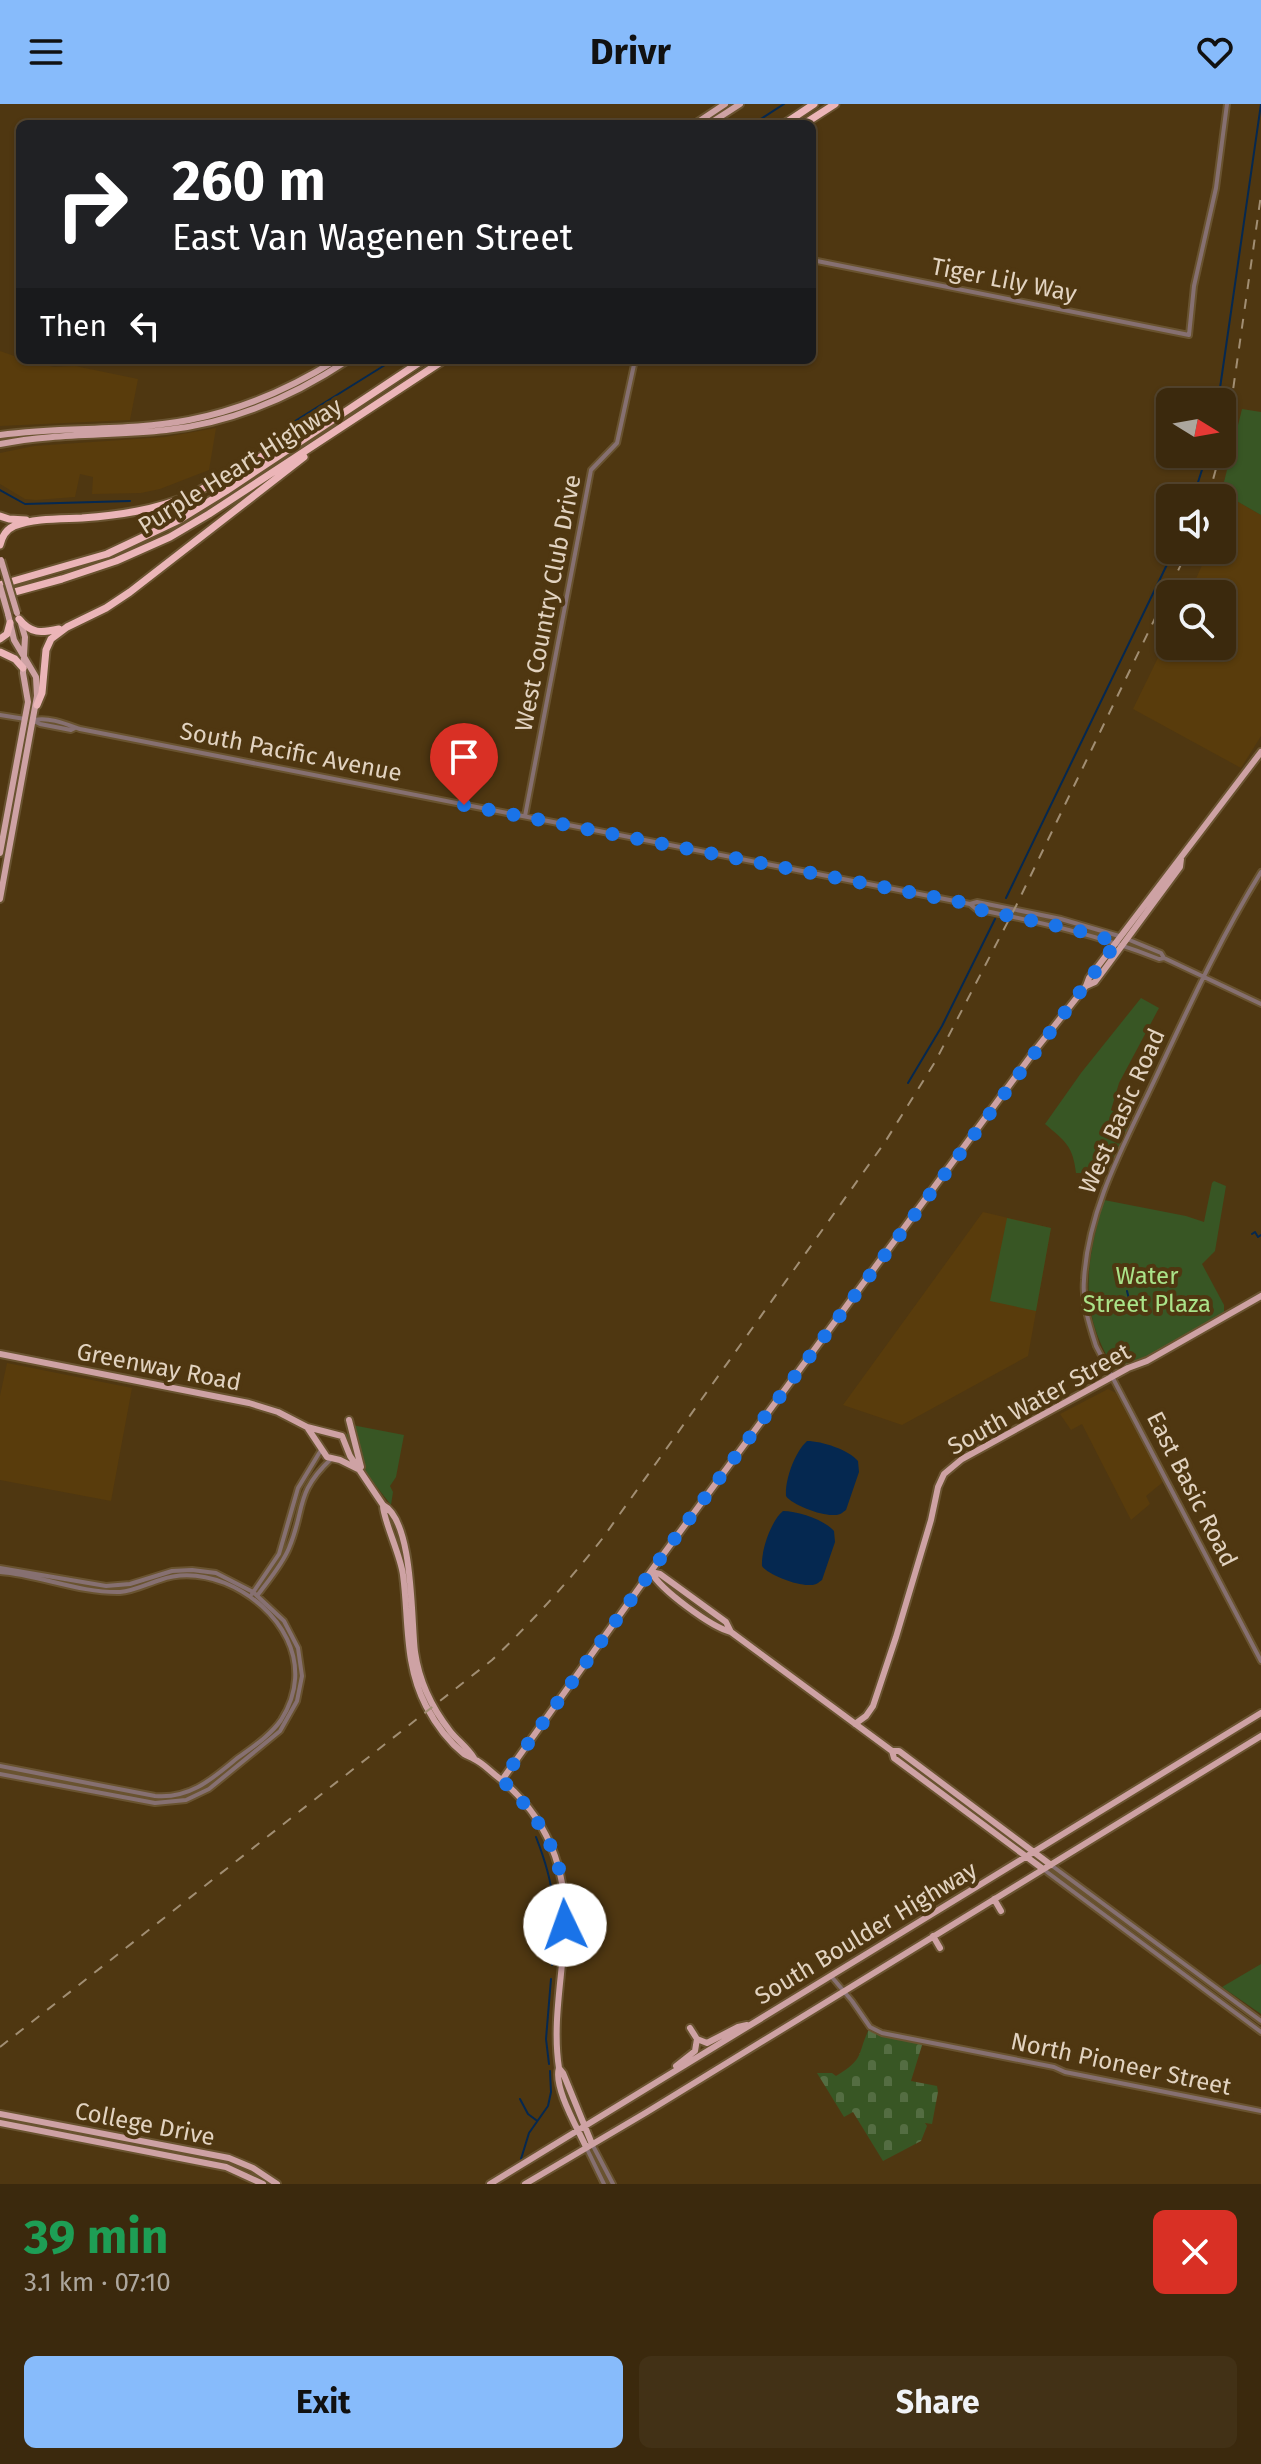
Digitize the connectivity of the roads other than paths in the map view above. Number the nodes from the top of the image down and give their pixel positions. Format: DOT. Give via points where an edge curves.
graph roads {
  1 [pos="725,104"];
  2 [pos="740,104"];
  3 [pos="814,104"];
  4 [pos="835,104"];
  5 [pos="1227,104"];
  6 [pos="701,120"];
  7 [pos="715,120"];
  8 [pos="790,120"];
  9 [pos="810,120"];
  10 [pos="816,261"];
  11 [pos="338,364"];
  12 [pos="417,364"];
  13 [pos="438,364"];
  14 [pos="634,364"];
  15 [pos="277,395"];
  16 [pos="215,414"];
  17 [pos="337,416"];
  18 [pos="357,417"];
  19 [pos="198,425"];
  20 [pos="81,427"];
  21 [pos="146,428"];
  22 [pos="0,435"];
  23 [pos="81,436"];
  24 [pos="0,444"];
  25 [pos="0,516"];
  26 [pos="36,521"];
  27 [pos="0,545"];
  28 [pos="1,557"];
  29 [pos="0,586"];
  30 [pos="0,596"];
  31 [pos="18,616"];
  32 [pos="9,619"];
  33 [pos="67,627"];
  34 [pos="0,639"];
  35 [pos="0,652"];
  36 [pos="24,656"];
  37 [pos="23,668"];
  38 [pos="37,705"];
  39 [pos="0,715"];
  40 [pos="26,719"];
  41 [pos="35,721"];
  42 [pos="1261,752"];
  43 [pos="525,816"];
  44 [pos="0,853"];
  45 [pos="1261,872"];
  46 [pos="0,899"];
  47 [pos="1122,941"];
  48 [pos="1204,977"];
  49 [pos="1261,1004"];
  50 [pos="1261,1296"];
  51 [pos="0,1354"];
  52 [pos="1113,1377"];
  53 [pos="349,1420"];
  54 [pos="307,1427"];
  55 [pos="330,1433"];
  56 [pos="321,1448"];
  57 [pos="347,1448"];
  58 [pos="333,1459"];
  59 [pos="360,1472"];
  60 [pos="0,1570"];
  61 [pos="651,1572"];
  62 [pos="253,1597"];
  63 [pos="1261,1661"];
  64 [pos="1261,1713"];
  65 [pos="855,1724"];
  66 [pos="1261,1736"];
  67 [pos="892,1751"];
  68 [pos="0,1766"];
  69 [pos="0,1774"];
  70 [pos="502,1780"];
  71 [pos="1034,1852"];
  72 [pos="1026,1857"];
  73 [pos="1051,1865"];
  74 [pos="1043,1869"];
  75 [pos="994,1899"];
  76 [pos="1001,1911"];
  77 [pos="1137,1929"];
  78 [pos="1132,1935"];
  79 [pos="933,1936"];
  80 [pos="940,1948"];
  81 [pos="1177,1959"];
  82 [pos="1172,1965"];
  83 [pos="831,1976"];
  84 [pos="843,1991"];
  85 [pos="1247,2011"];
  86 [pos="1253,2015"];
  87 [pos="1245,2020"];
  88 [pos="1261,2021"];
  89 [pos="753,2024"];
  90 [pos="690,2028"];
  91 [pos="1261,2032"];
  92 [pos="697,2039"];
  93 [pos="663,2078"];
  94 [pos="1261,2111"];
  95 [pos="0,2114"];
  96 [pos="0,2123"];
  97 [pos="581,2128"];
  98 [pos="152,2143"];
  99 [pos="589,2145"];
  100 [pos="152,2152"];
  101 [pos="222,2166"];
  102 [pos="249,2166"];
  103 [pos="266,2182"];
  104 [pos="277,2184"];
  105 [pos="490,2184"];
  106 [pos="525,2184"];
  107 [pos="604,2184"];
  108 [pos="613,2184"];
  1 -- 6 [label="main road"];
  2 -- 7 [label="main road"];
  3 -- 8 [label="highway"];
  4 -- 9 [label="highway"];
  5 -- 10 [label="street, Tiger Lily Way" via="1189,335"];
  11 -- 15 [label="main road"];
  12 -- 17 [label="highway, Purple Heart Highway"];
  13 -- 18 [label="highway, Purple Heart Highway"];
  14 -- 43 [label="street, West Country Club Drive" via="617,443 591,470"];
  15 -- 16 [label="main road"];
  15 -- 19 [label="main road"];
  16 -- 19 [label="main road"];
  16 -- 21 [label="main road"];
  17 -- 26 [label="highway" via="161,507"];
  17 -- 29 [label="highway, Purple Heart Highway" via="157,531 96,557"];
  18 -- 30 [label="highway, Purple Heart Highway" via="170,537 91,570"];
  18 -- 33 [label="highway" via="130,592"];
  19 -- 21 [label="main road"];
  20 -- 21 [label="main road"];
  20 -- 22 [label="main road"];
  20 -- 23 [label="main road"];
  21 -- 23 [label="main road"];
  23 -- 24 [label="main road"];
  25 -- 26 [label="highway"];
  26 -- 27 [label="highway" via="10,528"];
  28 -- 31 [label="main road, bridge"];
  29 -- 32 [label="main road, bridge"];
  31 -- 33 [label="highway" via="37,632"];
  31 -- 36 [label="main road"];
  32 -- 34 [label="highway" via="8,632"];
  32 -- 36 [label="main road"];
  33 -- 38 [label="highway" via="47,646"];
  35 -- 37 [label="highway"];
  36 -- 37 [label="main road"];
  36 -- 38 [label="main road" via="36,677"];
  37 -- 40 [label="main road"];
  38 -- 41 [label="main road"];
  39 -- 40 [label="street, South Pacific Avenue"];
  40 -- 41 [label="street, South Pacific Avenue"];
  40 -- 44 [label="main road"];
  41 -- 43 [label="street, South Pacific Avenue"];
  41 -- 46 [label="main road"];
  42 -- 47 [label="main road"];
  43 -- 47 [label="street, South Pacific Avenue" via="970,904"];
  45 -- 48 [label="street, West Basic Road"];
  47 -- 48 [label="street, South Pacific Avenue"];
  47 -- 61 [label="main road" via="1095,982 1086,986 1036,1049"];
  48 -- 49 [label="street, South Pacific Avenue"];
  48 -- 52 [label="street, West Basic Road" via="1108,1180 1090,1236 1085,1310"];
  50 -- 52 [label="main road, South Water Street"];
  51 -- 54 [label="main road, Greenway Road" via="249,1403"];
  52 -- 63 [label="street, East Basic Road"];
  52 -- 65 [label="main road, South Water Street" via="962,1459 944,1474 873,1706"];
  53 -- 59 [label="main road"];
  54 -- 55 [label="main road, Greenway Road"];
  54 -- 56 [label="main road, Greenway Road"];
  55 -- 56 [label="main road"];
  55 -- 57 [label="main road" via="342,1436"];
  56 -- 58 [label="main road"];
  56 -- 62 [label="street" via="298,1488 279,1554"];
  57 -- 58 [label="main road"];
  57 -- 59 [label="main road"];
  58 -- 59 [label="main road"];
  58 -- 62 [label="street" via="307,1486 287,1555"];
  59 -- 70 [label="main road" via="395,1519 407,1555 415,1652 424,1684 445,1724"];
  60 -- 62 [label="street" via="106,1586 172,1571 200,1571 227,1578"];
  61 -- 65 [label="main road" via="692,1609"];
  61 -- 70 [label="main road"];
  62 -- 68 [label="street" via="289,1642 293,1690 275,1728 207,1783 162,1797"];
  62 -- 69 [label="street" via="284,1621 298,1648 302,1676 297,1701 275,1737 209,1789 178,1802 155,1803"];
  64 -- 71 [label="main road, South Boulder Highway"];
  65 -- 67 [label="main road"];
  66 -- 73 [label="main road, South Boulder Highway"];
  67 -- 71 [label="main road" via="899,1751"];
  67 -- 72 [label="main road" via="894,1758"];
  70 -- 97 [label="main road" via="536,1817 560,1873 565,1913 557,2074"];
  71 -- 72 [label="main road, South Boulder Highway"];
  71 -- 73 [label="main road"];
  72 -- 74 [label="main road"];
  72 -- 83 [label="main road, South Boulder Highway"];
  73 -- 74 [label="main road, South Boulder Highway"];
  73 -- 77 [label="street"];
  74 -- 75 [label="main road, South Boulder Highway"];
  74 -- 78 [label="street"];
  75 -- 76 [label="main road"];
  75 -- 79 [label="main road, South Boulder Highway"];
  77 -- 78 [label="street"];
  77 -- 81 [label="street"];
  78 -- 82 [label="street"];
  79 -- 80 [label="main road"];
  79 -- 84 [label="main road, South Boulder Highway"];
  81 -- 82 [label="street"];
  81 -- 85 [label="street"];
  82 -- 87 [label="street"];
  83 -- 84 [label="street, North Pioneer Street"];
  83 -- 89 [label="main road, South Boulder Highway"];
  84 -- 94 [label="street, North Pioneer Street" via="870,2027 882,2033"];
  84 -- 99 [label="main road, South Boulder Highway"];
  85 -- 86 [label="street"];
  85 -- 87 [label="street"];
  86 -- 87 [label="street"];
  86 -- 88 [label="street"];
  87 -- 91 [label="street"];
  89 -- 92 [label="main road" via="707,2043"];
  89 -- 93 [label="main road, South Boulder Highway"];
  90 -- 92 [label="main road"];
  92 -- 93 [label="main road" via="695,2051"];
  93 -- 97 [label="main road, South Boulder Highway"];
  95 -- 98 [label="main road, College Drive"];
  96 -- 100 [label="main road, College Drive"];
  97 -- 99 [label="main road"];
  97 -- 105 [label="main road, South Boulder Highway"];
  98 -- 100 [label="main road"];
  98 -- 102 [label="main road, College Drive"];
  99 -- 106 [label="main road, South Boulder Highway"];
  99 -- 107 [label="street"];
  99 -- 108 [label="street"];
  100 -- 101 [label="main road, College Drive"];
  101 -- 102 [label="main road"];
  101 -- 103 [label="main road, College Drive"];
  102 -- 103 [label="main road, College Drive"];
  103 -- 104 [label="main road, College Drive"];
}
